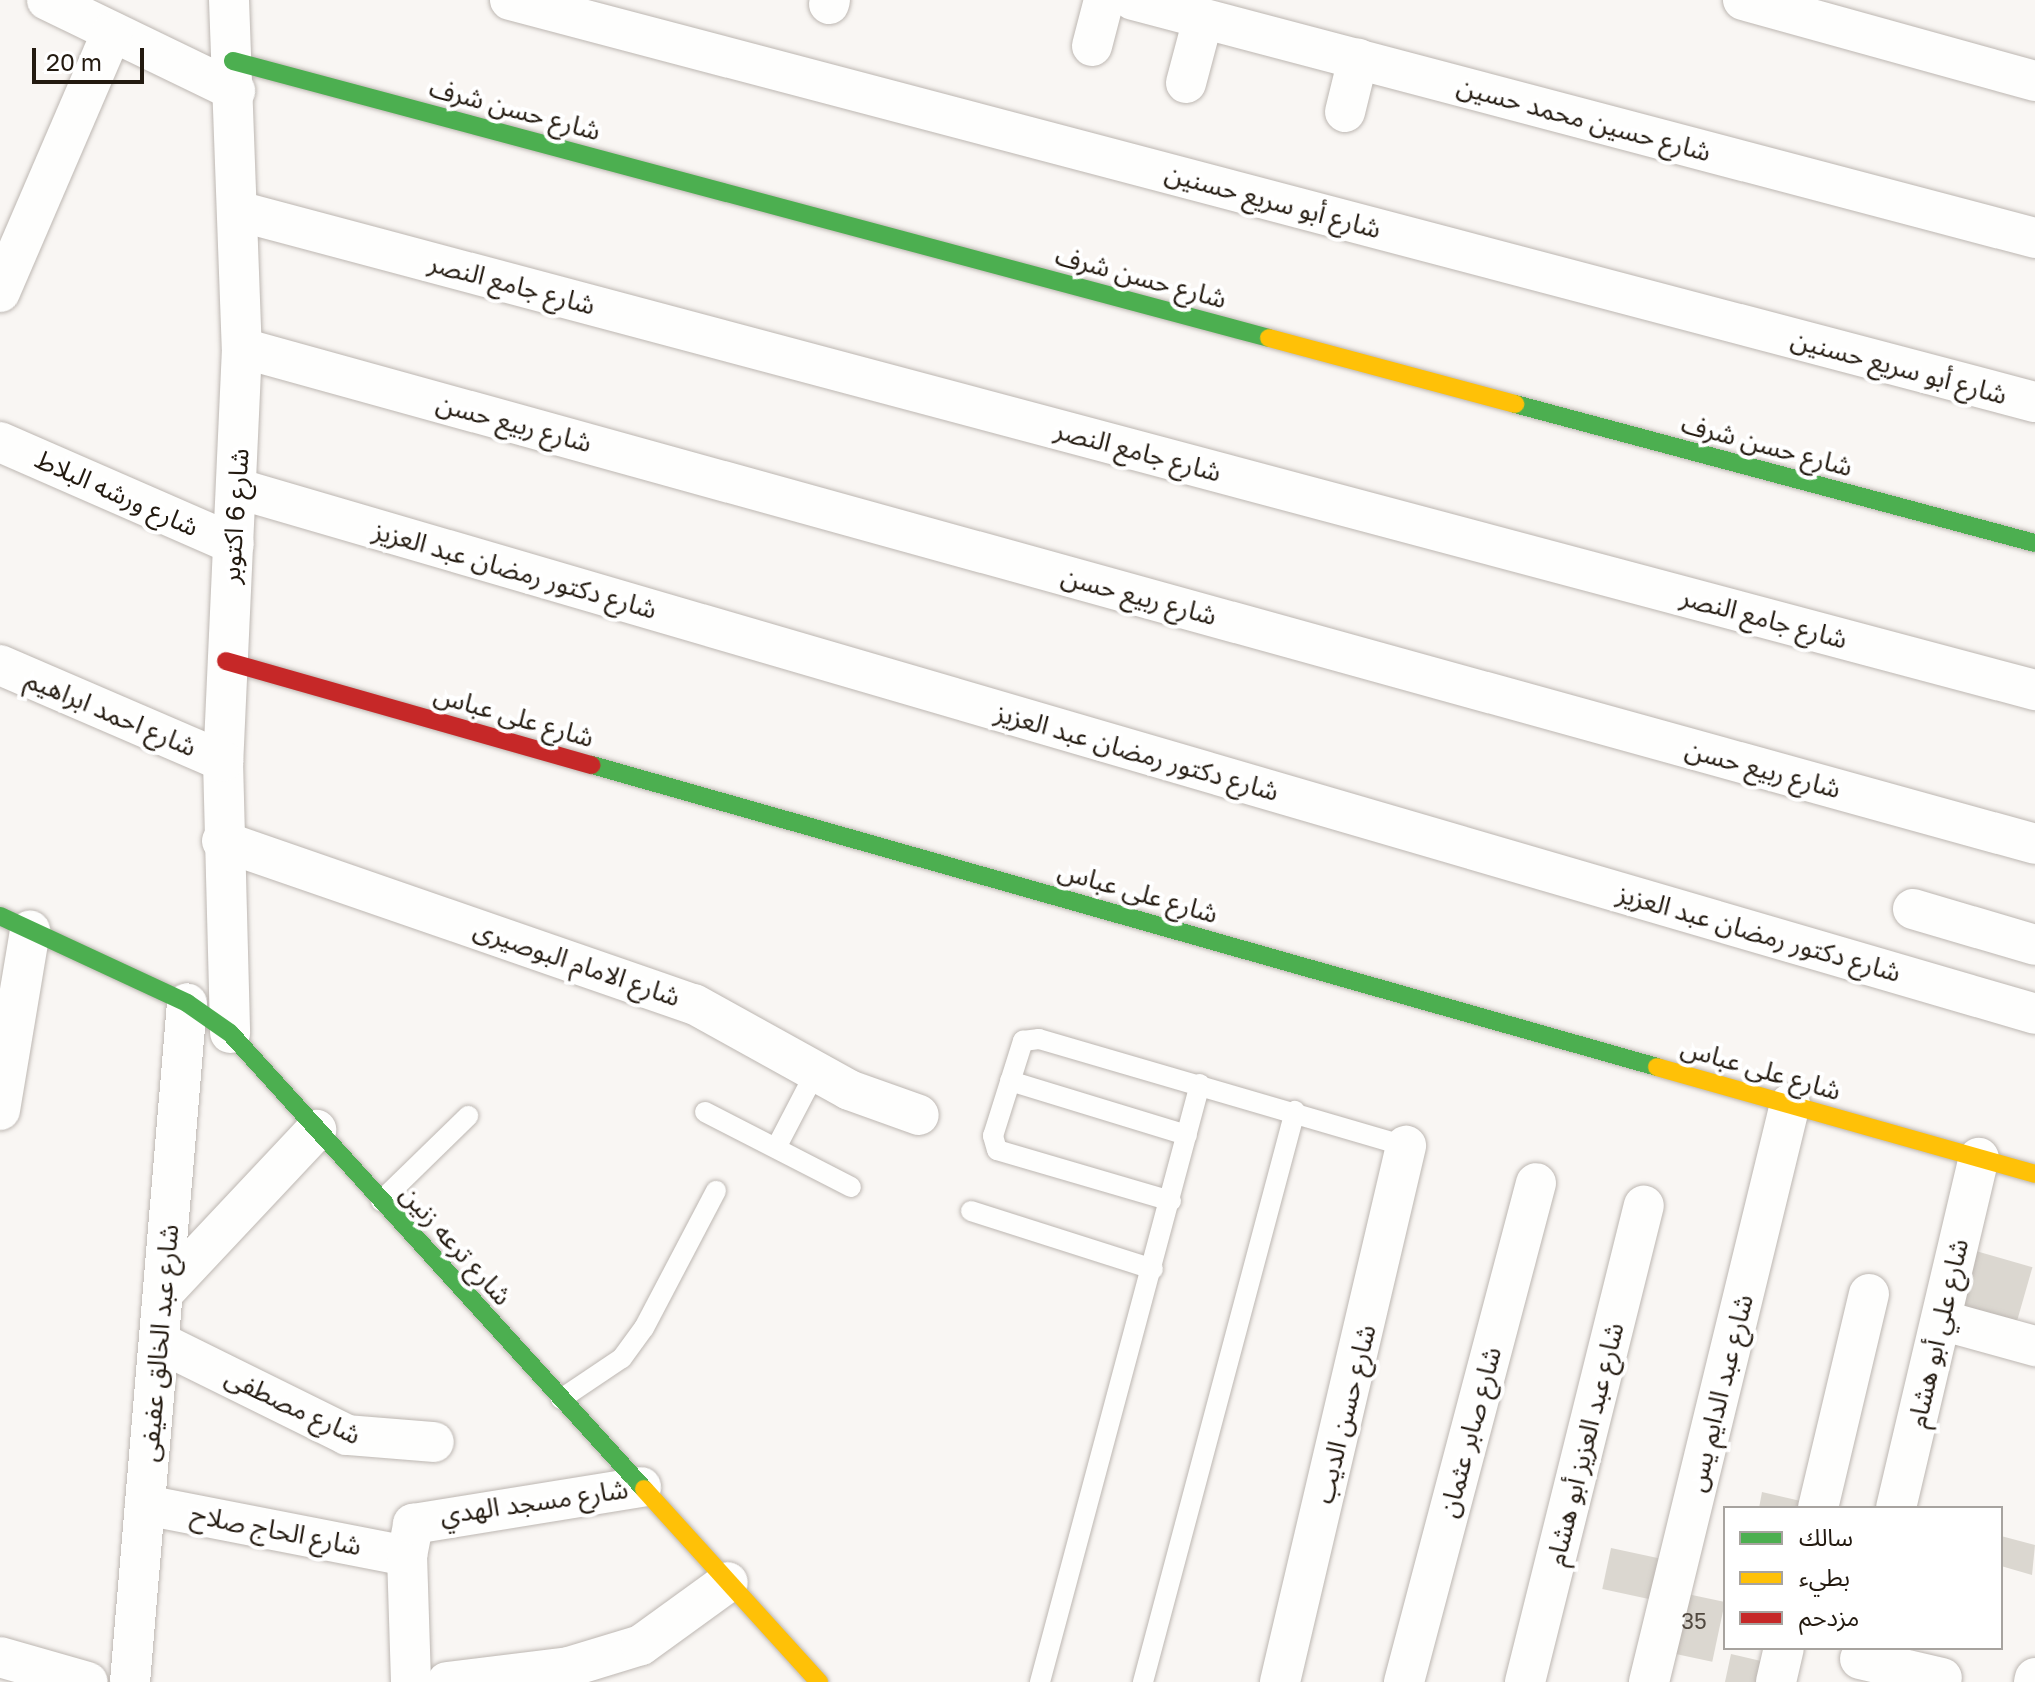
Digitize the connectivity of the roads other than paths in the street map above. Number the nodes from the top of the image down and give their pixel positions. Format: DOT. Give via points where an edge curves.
graph roads {
  1 [pos="47,0"];
  2 [pos="229,0"];
  3 [pos="510,0"];
  4 [pos="1104,0"];
  5 [pos="1133,0"];
  6 [pos="1743,0"];
  7 [pos="1203,19"];
  8 [pos="112,32"];
  9 [pos="1092,46"];
  10 [pos="1358,59"];
  11 [pos="234,76"];
  12 [pos="2035,81"];
  13 [pos="1186,83"];
  14 [pos="1345,112"];
  15 [pos="242,212"];
  16 [pos="2035,238"];
  17 [pos="0,292"];
  18 [pos="242,348"];
  19 [pos="2035,402"];
  20 [pos="0,442"];
  21 [pos="239,489"];
  22 [pos="2035,543"];
  23 [pos="234,544"];
  24 [pos="226,661"];
  25 [pos="0,665"];
  26 [pos="2035,690"];
  27 [pos="223,761"];
  28 [pos="222,841"];
  29 [pos="2035,844"];
  30 [pos="1913,909"];
  31 [pos="15,923"];
  32 [pos="2035,945"];
  33 [pos="187,1003"];
  34 [pos="2035,1014"];
  35 [pos="230,1033"];
  36 [pos="815,1073"];
  37 [pos="1010,1081"];
  38 [pos="1200,1084"];
  39 [pos="1790,1104"];
  40 [pos="0,1110"];
  41 [pos="1295,1111"];
  42 [pos="705,1112"];
  43 [pos="919,1115"];
  44 [pos="468,1116"];
  45 [pos="316,1130"];
  46 [pos="1187,1135"];
  47 [pos="1406,1146"];
  48 [pos="776,1148"];
  49 [pos="1979,1158"];
  50 [pos="2035,1174"];
  51 [pos="1536,1183"];
  52 [pos="851,1187"];
  53 [pos="716,1191"];
  54 [pos="381,1201"];
  55 [pos="1171,1201"];
  56 [pos="1644,1206"];
  57 [pos="971,1211"];
  58 [pos="1153,1269"];
  59 [pos="163,1293"];
  60 [pos="1869,1294"];
  61 [pos="1941,1320"];
  62 [pos="159,1342"];
  63 [pos="2035,1346"];
  64 [pos="561,1399"];
  65 [pos="434,1442"];
  66 [pos="641,1487"];
  67 [pos="145,1505"];
  68 [pos="1818,1506"];
  69 [pos="1896,1506"];
  70 [pos="407,1556"];
  71 [pos="728,1582"];
  72 [pos="1784,1650"];
  73 [pos="0,1657"];
  74 [pos="1859,1663"];
  75 [pos="1942,1678"];
  76 [pos="88,1682"];
  77 [pos="130,1682"];
  78 [pos="411,1682"];
  79 [pos="447,1682"];
  80 [pos="819,1682"];
  81 [pos="1040,1682"];
  82 [pos="1143,1682"];
  83 [pos="1280,1682"];
  84 [pos="1404,1682"];
  85 [pos="1525,1682"];
  86 [pos="1649,1682"];
  87 [pos="1776,1682"];
  1 -- 8 [label="street"];
  2 -- 11 [label="street, شارع 6 اكتوبر"];
  3 -- 19 [label="street, شارع أبو سريع حسنين"];
  4 -- 9 [label="street"];
  5 -- 7 [label="street, شارع حسين محمد حسين"];
  6 -- 12 [label="street"];
  7 -- 10 [label="street, شارع حسين محمد حسين"];
  7 -- 13 [label="street"];
  8 -- 11 [label="street"];
  8 -- 17 [label="street"];
  10 -- 14 [label="street"];
  10 -- 16 [label="street, شارع حسين محمد حسين"];
  11 -- 15 [label="street, شارع 6 اكتوبر"];
  11 -- 22 [label="street, شارع حسن شرف"];
  15 -- 18 [label="street, شارع 6 اكتوبر"];
  15 -- 26 [label="street, شارع جامع النصر"];
  18 -- 21 [label="street, شارع 6 اكتوبر"];
  18 -- 29 [label="street, شارع ربيع حسن"];
  20 -- 23 [label="street, شارع ورشه البلاط"];
  21 -- 23 [label="street, شارع 6 اكتوبر"];
  21 -- 34 [label="street, شارع دكتور رمضان عبد العزيز"];
  23 -- 24 [label="street, شارع 6 اكتوبر"];
  24 -- 27 [label="street, شارع 6 اكتوبر"];
  24 -- 39 [label="street, شارع على عباس"];
  25 -- 27 [label="street, شارع احمد ابراهيم"];
  27 -- 28 [label="street, شارع 6 اكتوبر"];
  28 -- 35 [label="street, شارع 6 اكتوبر"];
  28 -- 36 [label="street, شارع الامام البوصيرى" via="694,1004"];
  30 -- 32 [label="street"];
  31 -- 33 [label="street, شارع ترعه زنين"];
  31 -- 40 [label="street"];
  33 -- 35 [label="street, شارع ترعه زنين"];
  33 -- 59 [label="street, شارع عبد الخالق عفيفى"];
  35 -- 45 [label="street, شارع ترعه زنين"];
  36 -- 43 [label="street, شارع الامام البوصيرى"];
  36 -- 48 [label="lane"];
  37 -- 38 [label="lane" via="1019,1048 1031,1037"];
  37 -- 46 [label="lane"];
  37 -- 55 [label="lane" via="993,1136 997,1150"];
  38 -- 41 [label="lane"];
  38 -- 46 [label="lane"];
  39 -- 49 [label="street, شارع على عباس"];
  39 -- 86 [label="street, شارع عبد الدايم يس"];
  41 -- 47 [label="lane"];
  41 -- 82 [label="lane"];
  42 -- 48 [label="lane"];
  44 -- 54 [label="lane"];
  45 -- 54 [label="street, شارع ترعه زنين"];
  45 -- 59 [label="street"];
  46 -- 55 [label="lane"];
  47 -- 83 [label="street, شارع حسن الديب"];
  48 -- 52 [label="lane"];
  49 -- 50 [label="street, شارع على عباس"];
  49 -- 61 [label="street, شارع علي أبو هشام"];
  51 -- 84 [label="street, شارع صابر عثمان"];
  53 -- 64 [label="lane" via="644,1328 622,1358"];
  54 -- 64 [label="street, شارع ترعه زنين"];
  55 -- 58 [label="lane"];
  56 -- 85 [label="street, شارع عبد العزيز أبو هشام"];
  57 -- 58 [label="lane"];
  58 -- 81 [label="lane"];
  59 -- 62 [label="street, شارع عبد الخالق عفيفى"];
  60 -- 68 [label="street"];
  61 -- 63 [label="street"];
  61 -- 69 [label="street, شارع علي أبو هشام"];
  62 -- 65 [label="street, شارع مصطفى" via="347,1435"];
  62 -- 67 [label="street, شارع عبد الخالق عفيفى"];
  64 -- 66 [label="street, شارع ترعه زنين"];
  66 -- 70 [label="street, شارع مسجد الهدي" via="425,1517 413,1524"];
  66 -- 71 [label="street, شارع ترعه زنين"];
  67 -- 70 [label="street, شارع الحاج صلاح"];
  67 -- 77 [label="street, شارع عبد الخالق عفيفى"];
  70 -- 78 [label="street"];
  71 -- 79 [label="street" via="641,1645 569,1667"];
  71 -- 80 [label="street, شارع ترعه زنين"];
  72 -- 87 [label="street"];
  73 -- 76 [label="street"];
  74 -- 75 [label="street"];
}
